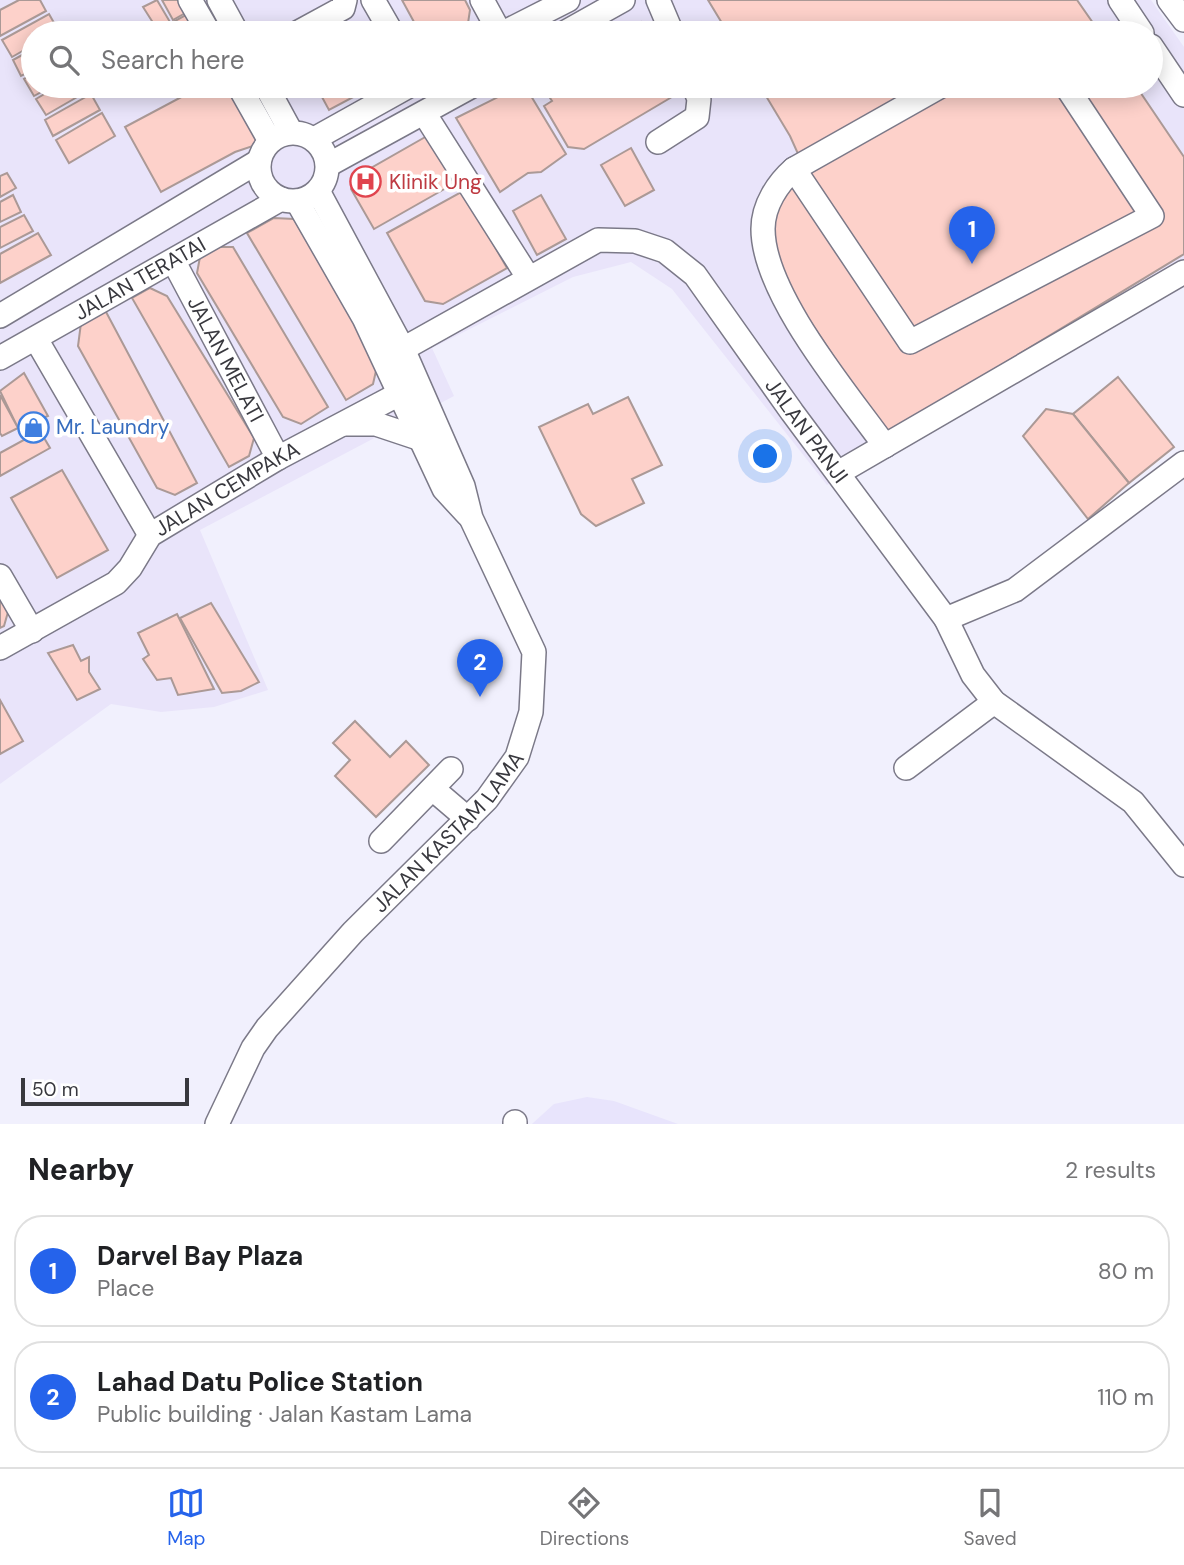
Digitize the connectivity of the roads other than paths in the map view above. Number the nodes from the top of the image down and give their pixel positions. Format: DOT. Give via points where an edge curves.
graph roads {
  1 [pos="190,0"];
  2 [pos="219,0"];
  3 [pos="345,0"];
  4 [pos="373,0"];
  5 [pos="482,0"];
  6 [pos="568,0"];
  7 [pos="623,0"];
  8 [pos="658,0"];
  9 [pos="1120,0"];
  10 [pos="1169,0"];
  11 [pos="1184,20"];
  12 [pos="202,21"];
  13 [pos="230,21"];
  14 [pos="319,21"];
  15 [pos="385,21"];
  16 [pos="494,21"];
  17 [pos="525,21"];
  18 [pos="585,21"];
  19 [pos="667,21"];
  20 [pos="1134,21"];
  21 [pos="1163,64"];
  22 [pos="1184,95"];
  23 [pos="249,98"];
  24 [pos="270,98"];
  25 [pos="387,98"];
  26 [pos="451,98"];
  27 [pos="699,98"];
  28 [pos="921,98"];
  29 [pos="1074,98"];
  30 [pos="424,113"];
  31 [pos="281,137"];
  32 [pos="314,139"];
  33 [pos="658,142"];
  34 [pos="259,162"];
  35 [pos="328,164"];
  36 [pos="794,169"];
  37 [pos="318,191"];
  38 [pos="289,200"];
  39 [pos="174,262"];
  40 [pos="1184,272"];
  41 [pos="528,277"];
  42 [pos="0,316"];
  43 [pos="36,339"];
  44 [pos="403,349"];
  45 [pos="0,358"];
  46 [pos="401,393"];
  47 [pos="344,424"];
  48 [pos="421,439"];
  49 [pos="885,446"];
  50 [pos="278,458"];
  51 [pos="1184,463"];
  52 [pos="838,473"];
  53 [pos="471,518"];
  54 [pos="150,536"];
  55 [pos="0,576"];
  56 [pos="946,619"];
  57 [pos="32,631"];
  58 [pos="0,648"];
  59 [pos="994,702"];
  60 [pos="906,768"];
  61 [pos="451,769"];
  62 [pos="434,790"];
  63 [pos="468,819"];
  64 [pos="381,841"];
  65 [pos="1184,865"];
  66 [pos="222,1119"];
  1 -- 12 [label="street"];
  2 -- 13 [label="street"];
  3 -- 14 [label="street" via="343,8"];
  4 -- 15 [label="street"];
  5 -- 16 [label="street"];
  6 -- 17 [label="street"];
  7 -- 18 [label="street"];
  8 -- 19 [label="street"];
  9 -- 20 [label="street"];
  10 -- 11 [label="street"];
  21 -- 22 [label="street"];
  23 -- 31 [label="street"];
  24 -- 31 [label="street"];
  25 -- 32 [label="street"];
  26 -- 30 [label="street"];
  27 -- 33 [label="street" via="697,117"];
  28 -- 36 [label="street"];
  29 -- 36 [label="street" via="1152,216 910,342"];
  30 -- 35 [label="street"];
  30 -- 41 [label="street"];
  31 -- 32 [label="street"];
  31 -- 34 [label="street"];
  32 -- 35 [label="street"];
  34 -- 38 [label="street" via="263,184"];
  34 -- 42 [label="street, JALAN TERATAI"];
  35 -- 37 [label="street"];
  36 -- 49 [label="street" via="776,184 763,227 771,274 814,346"];
  37 -- 38 [label="street"];
  37 -- 44 [label="street, JALAN KASTAM LAMA"];
  38 -- 39 [label="street, JALAN TERATAI"];
  38 -- 46 [label="street, JALAN KASTAM LAMA" via="364,318"];
  39 -- 43 [label="street, JALAN TERATAI"];
  39 -- 50 [label="street, JALAN MELATI"];
  40 -- 49 [label="street"];
  41 -- 44 [label="street, JALAN PANJI"];
  41 -- 52 [label="street, JALAN PANJI" via="598,240 635,241 665,251 695,275"];
  43 -- 45 [label="street, JALAN TERATAI"];
  43 -- 54 [label="street"];
  44 -- 53 [label="street, JALAN KASTAM LAMA" via="463,486"];
  46 -- 47 [label="street, JALAN CEMPAKA"];
  46 -- 48 [label="street, JALAN KASTAM LAMA"];
  47 -- 48 [label="street" via="376,424"];
  47 -- 50 [label="street, JALAN CEMPAKA"];
  48 -- 53 [label="street, JALAN KASTAM LAMA" via="444,489"];
  49 -- 52 [label="street"];
  50 -- 54 [label="street, JALAN CEMPAKA"];
  51 -- 56 [label="street" via="1014,590"];
  52 -- 56 [label="street, JALAN PANJI"];
  53 -- 63 [label="street, JALAN KASTAM LAMA" via="534,652 531,712 517,757"];
  54 -- 57 [label="street, JALAN CEMPAKA" via="116,583"];
  55 -- 57 [label="street"];
  56 -- 59 [label="street, JALAN PANJI" via="973,675"];
  57 -- 58 [label="street, JALAN CEMPAKA"];
  59 -- 60 [label="street"];
  59 -- 65 [label="street, JALAN PANJI" via="1133,802"];
  61 -- 62 [label="street"];
  62 -- 63 [label="street"];
  62 -- 64 [label="street"];
  63 -- 66 [label="street, JALAN KASTAM LAMA" via="352,932 267,1028 253,1048"];
}
